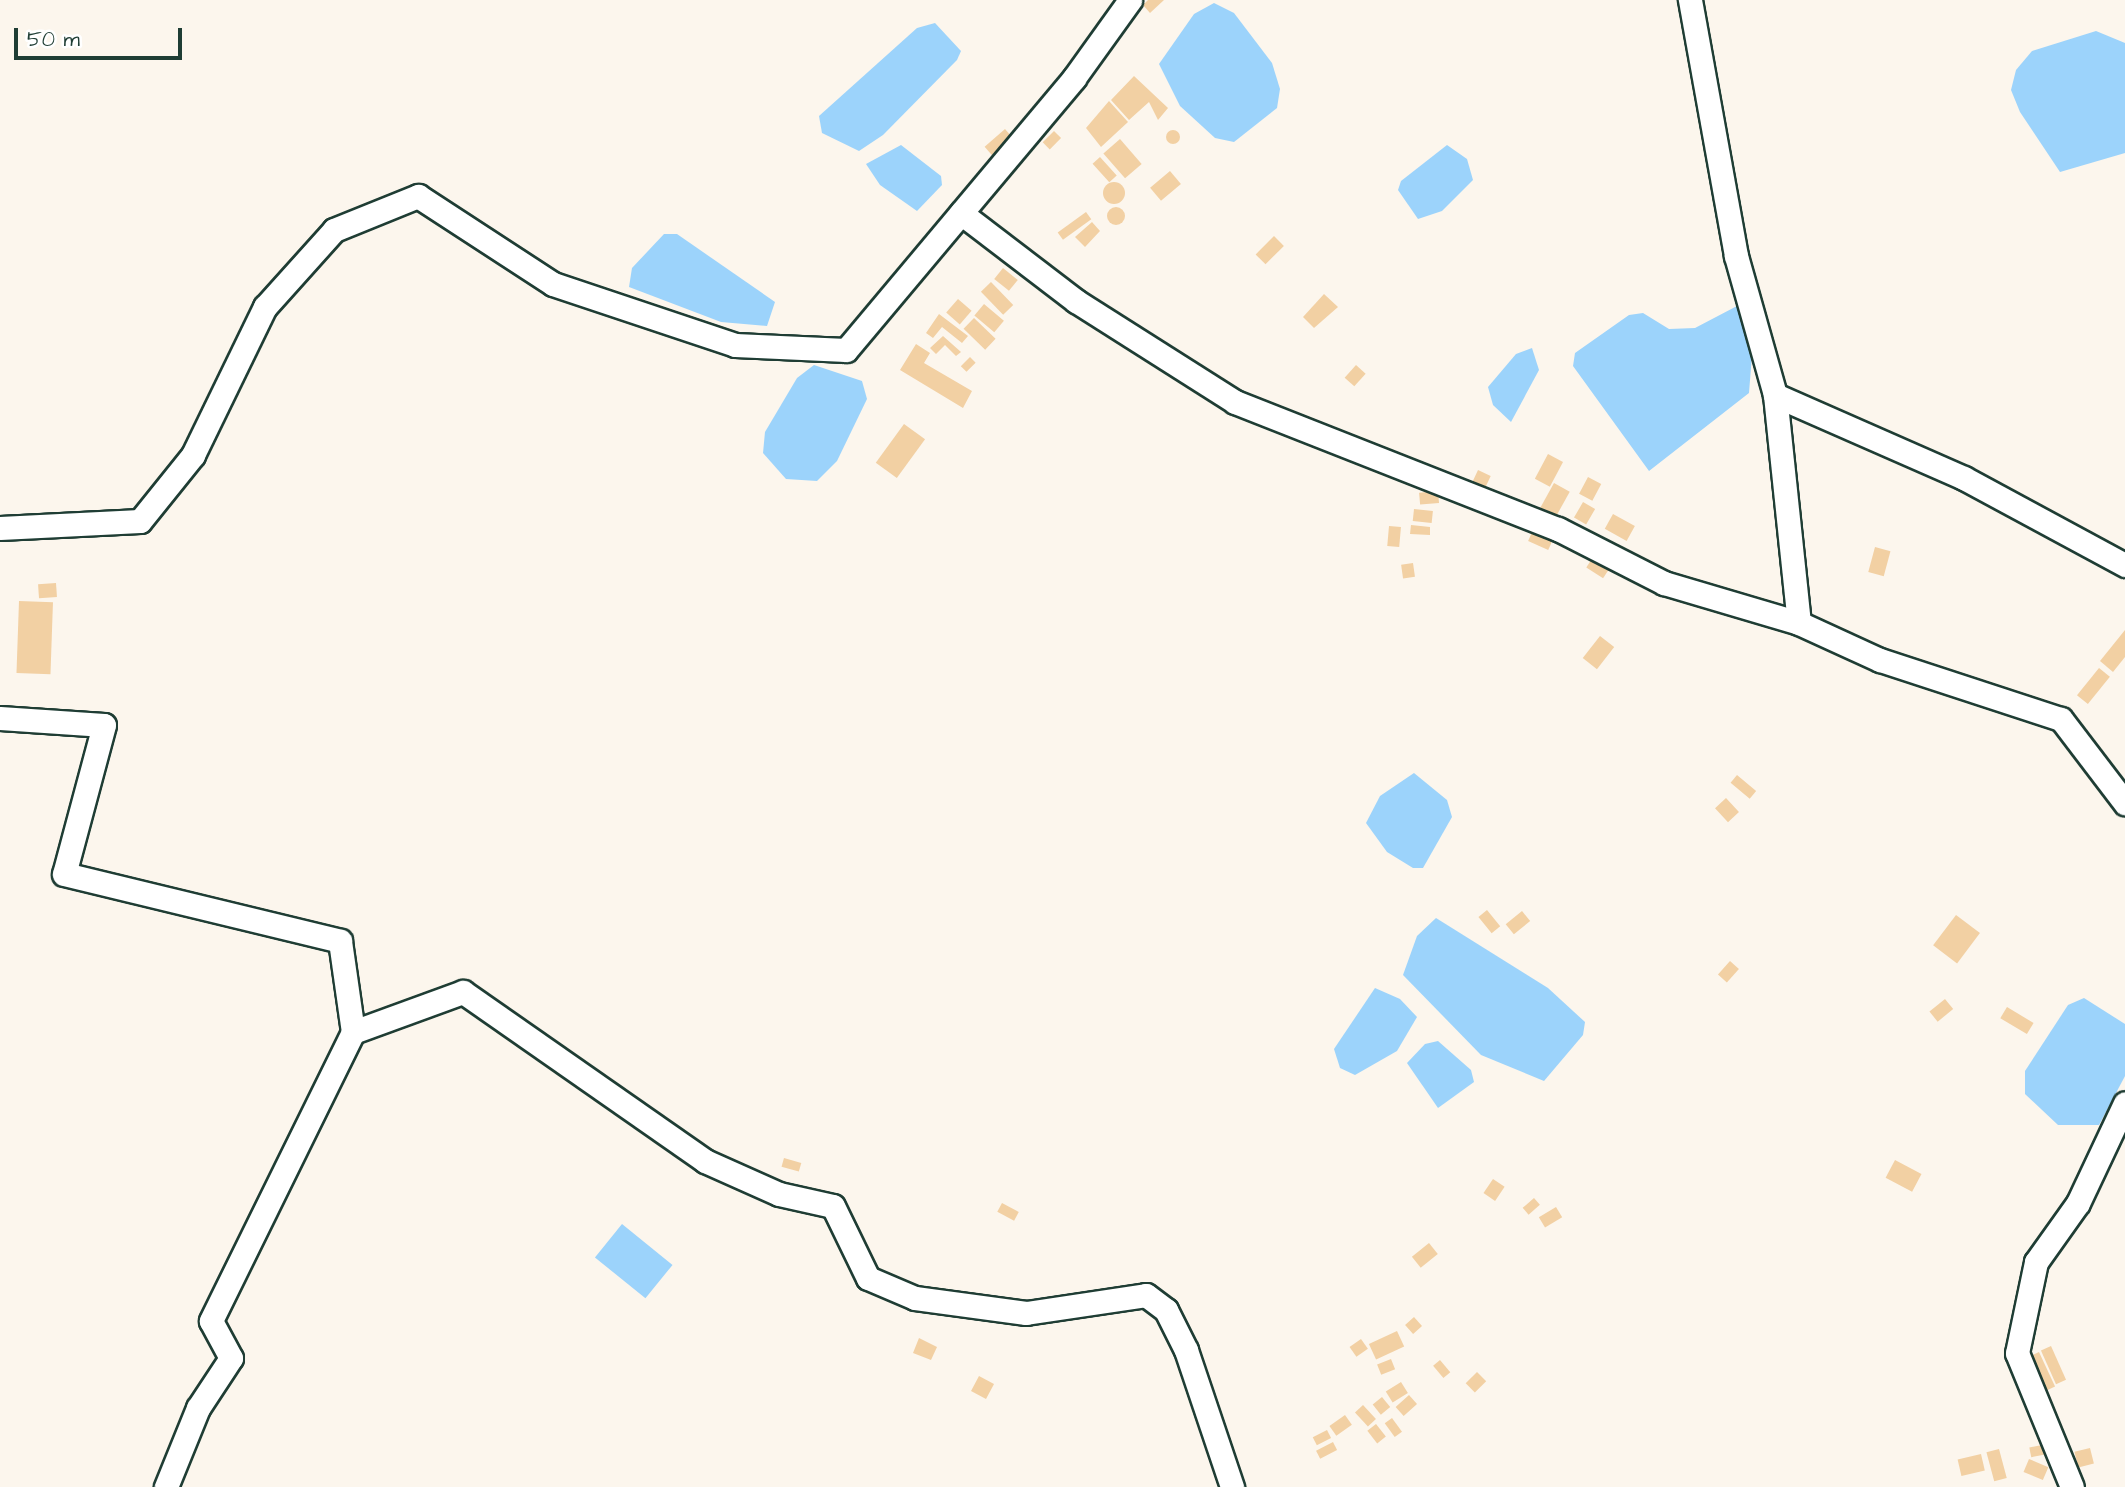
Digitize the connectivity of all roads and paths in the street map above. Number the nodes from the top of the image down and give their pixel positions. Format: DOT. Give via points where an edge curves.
graph roads {
  1 [pos="1130,0"];
  2 [pos="1690,0"];
  3 [pos="961,213"];
  4 [pos="1775,395"];
  5 [pos="0,528"];
  6 [pos="2125,565"];
  7 [pos="1799,623"];
  8 [pos="0,719"];
  9 [pos="2125,803"];
  10 [pos="353,1032"];
  11 [pos="2125,1102"];
  12 [pos="166,1487"];
  13 [pos="1232,1487"];
  14 [pos="2072,1487"];
  1 -- 3 [label="street"];
  2 -- 4 [label="street" via="1736,256"];
  3 -- 5 [label="street" via="846,350 736,345 553,284 418,196 334,230 265,307 193,455 140,521"];
  3 -- 7 [label="street" via="1076,301 1236,402 1558,529 1664,583"];
  4 -- 6 [label="street" via="1964,478"];
  4 -- 7 [label="street"];
  7 -- 9 [label="street" via="1880,660 2061,719"];
  8 -- 10 [label="street" via="104,725 64,874 340,941"];
  10 -- 12 [label="street" via="211,1321 231,1358 198,1408"];
  10 -- 13 [label="street" via="463,992 705,1161 779,1194 833,1206 868,1278 915,1298 1026,1313 1146,1294 1166,1310 1186,1350"];
  11 -- 14 [label="street" via="2078,1203 2036,1262 2017,1353"];
}
